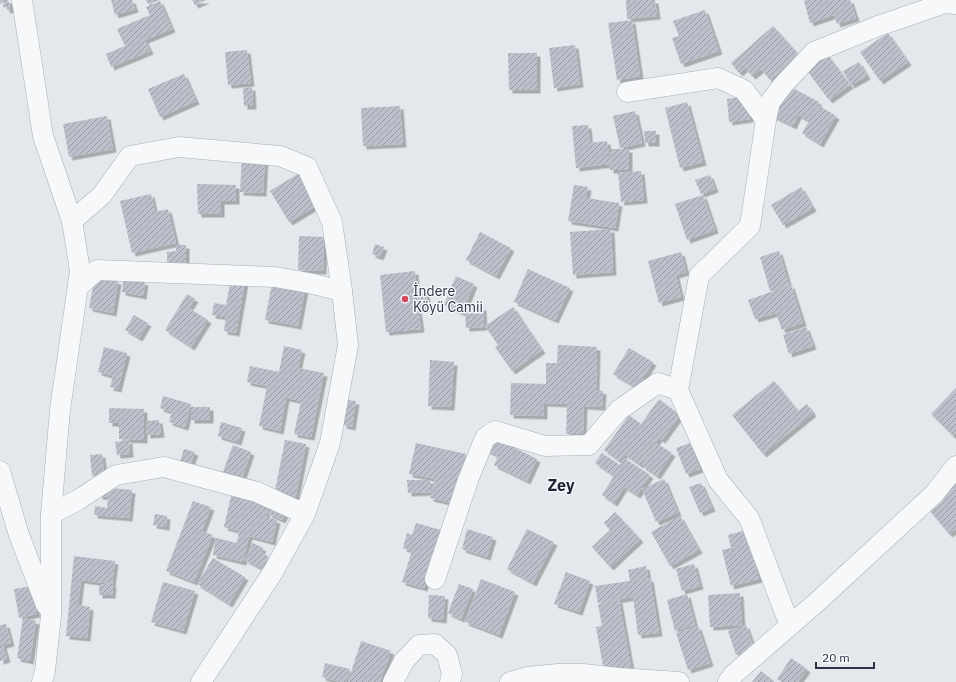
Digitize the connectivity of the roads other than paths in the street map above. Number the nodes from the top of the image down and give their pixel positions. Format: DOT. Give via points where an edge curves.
graph roads {
  1 [pos="22,0"];
  2 [pos="956,4"];
  3 [pos="627,92"];
  4 [pos="766,120"];
  5 [pos="72,221"];
  6 [pos="78,287"];
  7 [pos="342,291"];
  8 [pos="678,390"];
  9 [pos="956,466"];
  10 [pos="0,471"];
  11 [pos="51,514"];
  12 [pos="305,514"];
  13 [pos="435,579"];
  14 [pos="51,616"];
  15 [pos="790,626"];
  16 [pos="42,682"];
  17 [pos="201,682"];
  18 [pos="393,682"];
  19 [pos="450,682"];
  20 [pos="510,682"];
  21 [pos="679,682"];
  22 [pos="728,682"];
  1 -- 5 [label="street" via="43,136"];
  2 -- 4 [label="street" via="945,3 814,52 770,102"];
  3 -- 4 [label="street" via="718,78 744,90"];
  4 -- 8 [label="street" via="750,226 699,276"];
  5 -- 6 [label="street" via="80,270"];
  5 -- 7 [label="street" via="102,195 130,156 179,147 280,156 307,167 332,222"];
  6 -- 7 [label="street" via="97,270 275,277"];
  6 -- 11 [label="street" via="60,410"];
  7 -- 12 [label="street" via="347,352 330,443"];
  8 -- 13 [label="street" via="658,383 619,410 589,445 545,446 495,431 485,438"];
  8 -- 15 [label="street" via="718,480 749,518"];
  9 -- 15 [label="street" via="934,494"];
  10 -- 14 [label="street" via="19,535"];
  11 -- 12 [label="street" via="116,475 164,467 257,492"];
  11 -- 14 [label="street"];
  12 -- 17 [label="street" via="273,572"];
  14 -- 16 [label="street"];
  15 -- 22 [label="street"];
  18 -- 19 [label="street" via="404,661 418,645 435,644 447,655 452,674"];
  20 -- 21 [label="street" via="558,674"];
}
